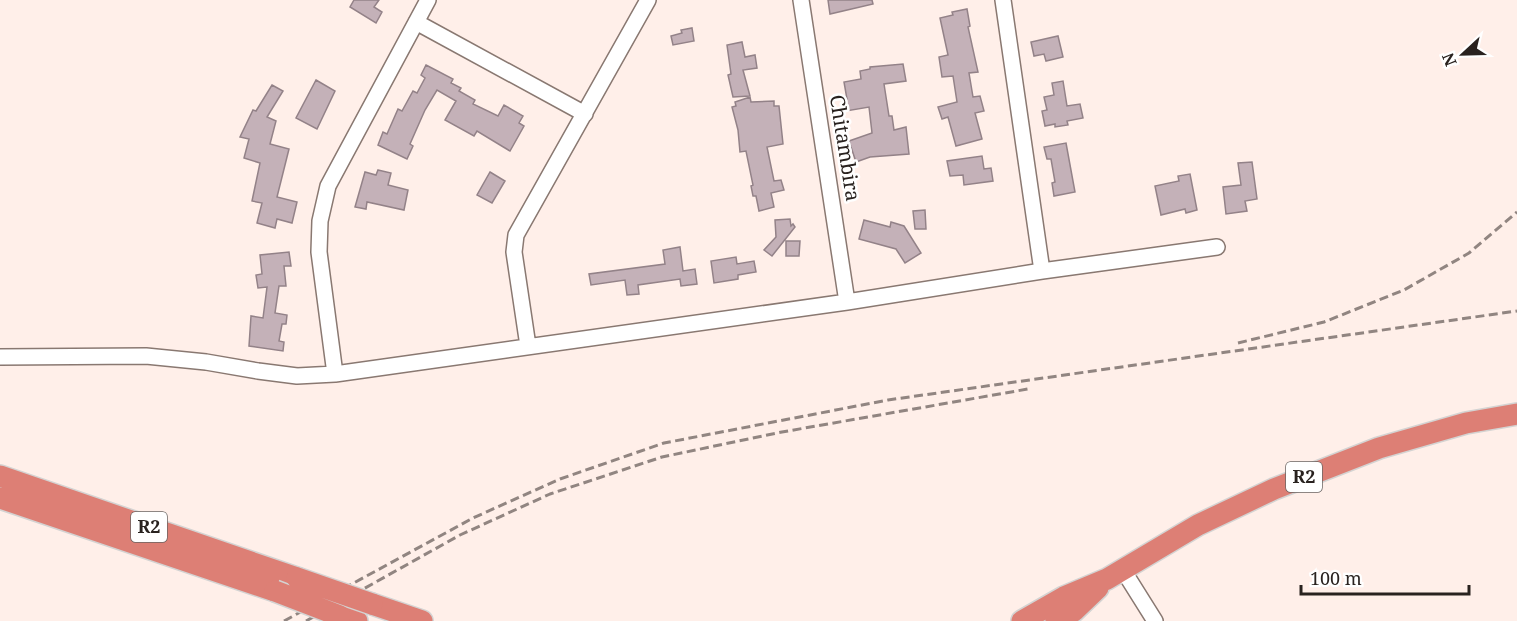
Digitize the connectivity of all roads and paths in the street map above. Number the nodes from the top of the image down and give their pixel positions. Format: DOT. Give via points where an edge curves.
graph roads {
  1 [pos="428,0"];
  2 [pos="648,0"];
  3 [pos="801,0"];
  4 [pos="1003,0"];
  5 [pos="416,22"];
  6 [pos="585,114"];
  7 [pos="1216,247"];
  8 [pos="1042,271"];
  9 [pos="847,302"];
  10 [pos="528,346"];
  11 [pos="0,357"];
  12 [pos="335,374"];
  13 [pos="1517,414"];
  14 [pos="0,477"];
  15 [pos="0,498"];
  16 [pos="1115,575"];
  17 [pos="349,618"];
  18 [pos="422,621"];
  19 [pos="1022,621"];
  20 [pos="1056,621"];
  21 [pos="1155,621"];
  1 -- 5 [label="street"];
  2 -- 6 [label="street"];
  3 -- 9 [label="street, Chitambira"];
  4 -- 8 [label="street"];
  5 -- 6 [label="street"];
  5 -- 12 [label="street" via="328,186 320,221 319,252"];
  6 -- 10 [label="street" via="516,235 514,252"];
  7 -- 8 [label="street"];
  8 -- 9 [label="street"];
  9 -- 10 [label="street"];
  10 -- 12 [label="street"];
  11 -- 12 [label="street" via="146,356 297,376"];
  13 -- 16 [label="highway, R2" via="1466,423 1379,448 1275,489 1198,525"];
  14 -- 18 [label="highway, R2, bridge"];
  15 -- 17 [label="highway, R2, bridge"];
  16 -- 19 [label="highway, R2"];
  16 -- 20 [label="highway, R2" via="1074,611"];
  16 -- 21 [label="street"];
}
